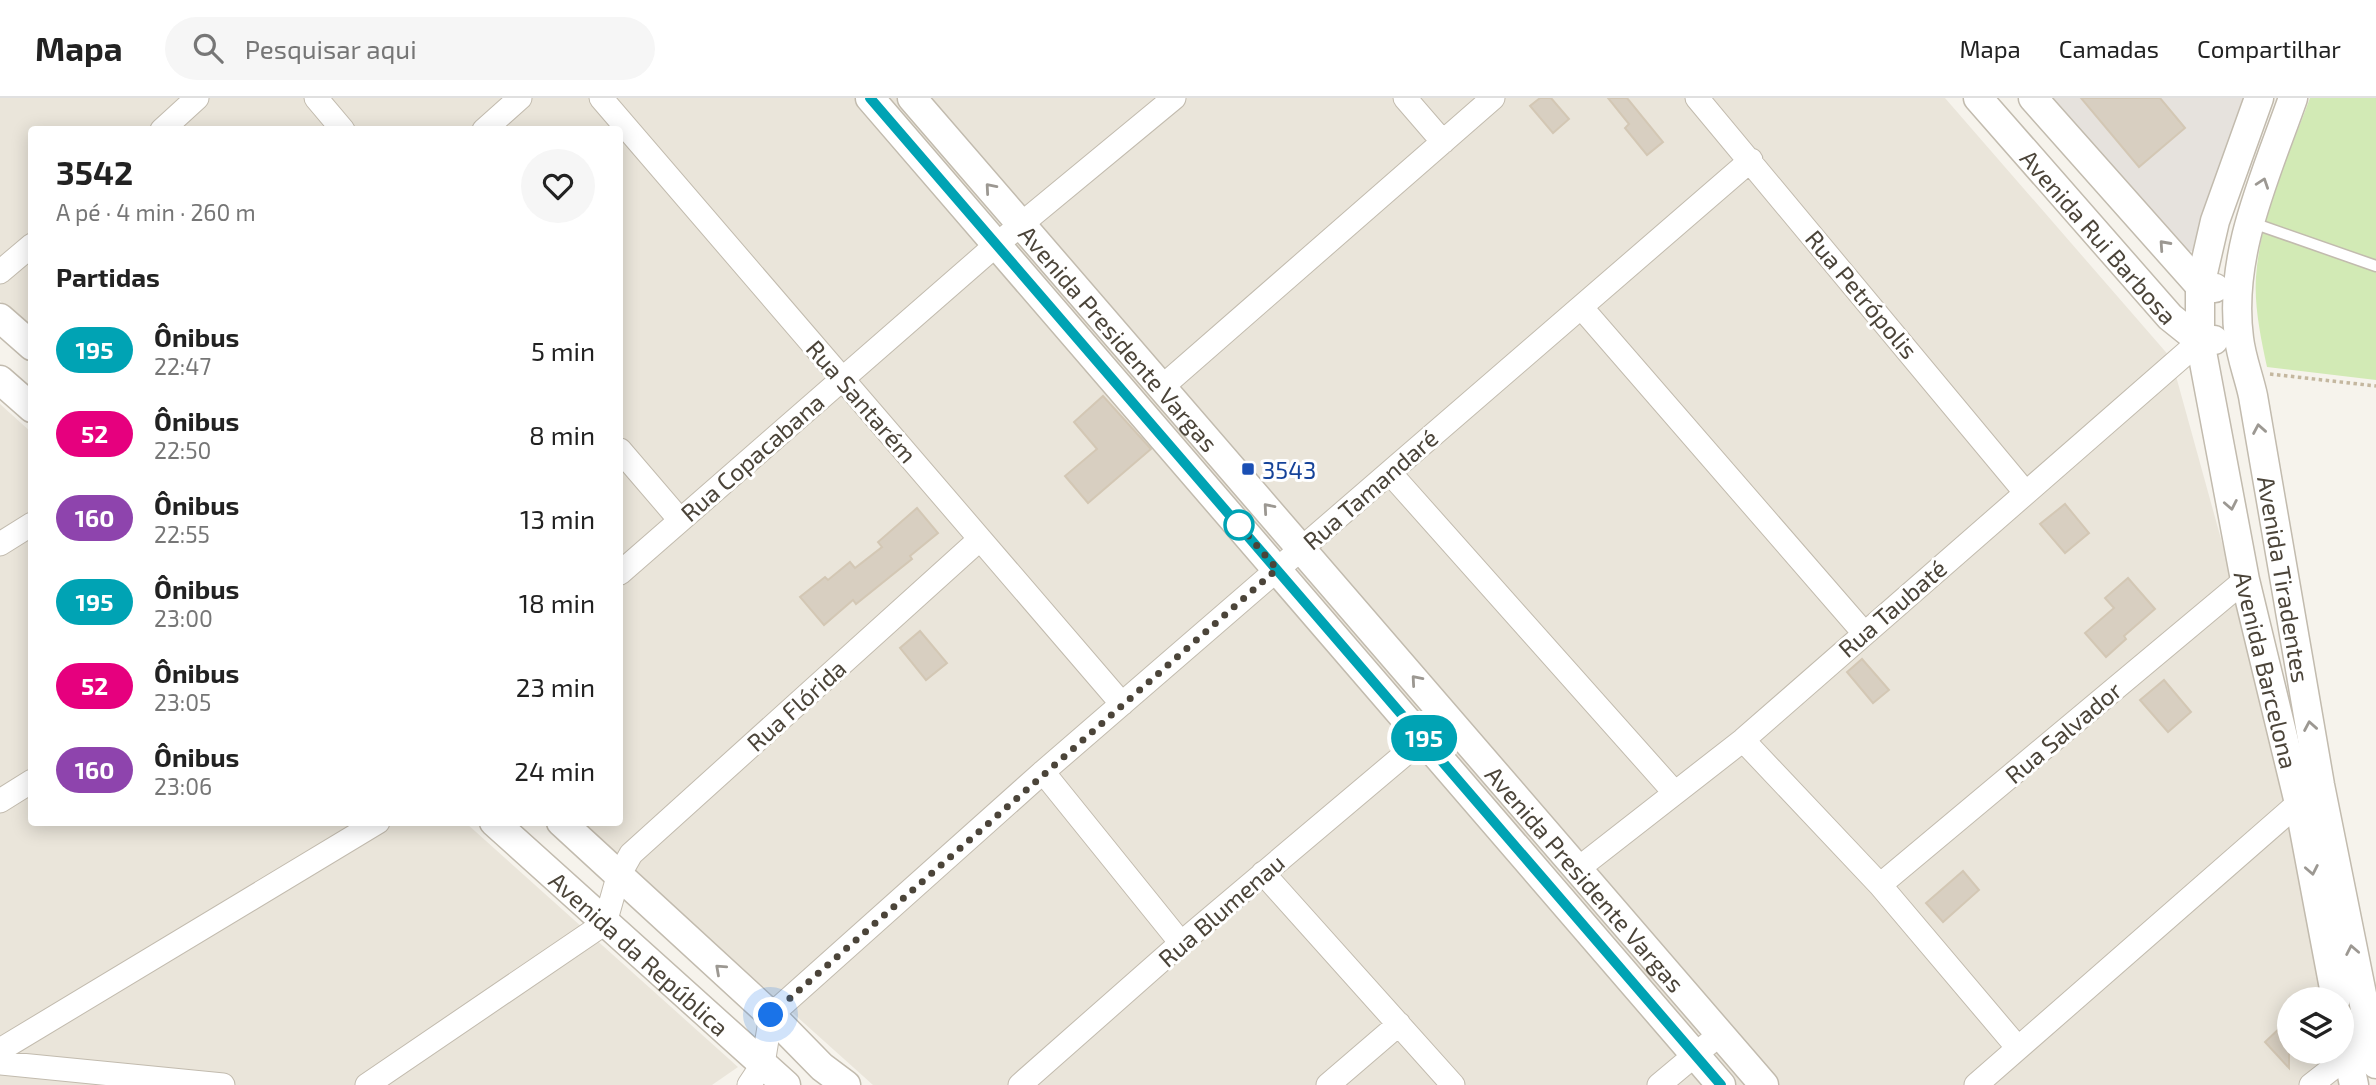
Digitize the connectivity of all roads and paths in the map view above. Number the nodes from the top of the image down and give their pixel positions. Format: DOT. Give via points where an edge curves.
graph roads {
  1 [pos="198,98"];
  2 [pos="316,98"];
  3 [pos="520,98"];
  4 [pos="601,98"];
  5 [pos="870,98"];
  6 [pos="912,98"];
  7 [pos="1174,98"];
  8 [pos="1405,98"];
  9 [pos="1493,98"];
  10 [pos="1697,98"];
  11 [pos="1978,98"];
  12 [pos="2033,98"];
  13 [pos="2259,98"];
  14 [pos="2293,98"];
  15 [pos="166,126"];
  16 [pos="340,126"];
  17 [pos="488,126"];
  18 [pos="1443,142"];
  19 [pos="1751,160"];
  20 [pos="2250,222"];
  21 [pos="1021,224"];
  22 [pos="996,244"];
  23 [pos="28,248"];
  24 [pos="2376,266"];
  25 [pos="0,272"];
  26 [pos="2200,286"];
  27 [pos="2238,290"];
  28 [pos="1581,307"];
  29 [pos="0,318"];
  30 [pos="2239,338"];
  31 [pos="2200,341"];
  32 [pos="28,342"];
  33 [pos="2247,369"];
  34 [pos="842,378"];
  35 [pos="0,380"];
  36 [pos="2376,386"];
  37 [pos="1162,387"];
  38 [pos="28,404"];
  39 [pos="623,454"];
  40 [pos="1390,472"];
  41 [pos="2025,492"];
  42 [pos="680,520"];
  43 [pos="28,526"];
  44 [pos="980,539"];
  45 [pos="0,544"];
  46 [pos="1302,548"];
  47 [pos="1277,569"];
  48 [pos="623,570"];
  49 [pos="2245,579"];
  50 [pos="1864,633"];
  51 [pos="1122,704"];
  52 [pos="1424,738"];
  53 [pos="1743,740"];
  54 [pos="1043,772"];
  55 [pos="28,784"];
  56 [pos="1675,793"];
  57 [pos="2309,794"];
  58 [pos="0,801"];
  59 [pos="372,826"];
  60 [pos="498,826"];
  61 [pos="565,826"];
  62 [pos="1578,868"];
  63 [pos="1263,873"];
  64 [pos="618,877"];
  65 [pos="1880,884"];
  66 [pos="605,923"];
  67 [pos="1181,943"];
  68 [pos="2334,987"];
  69 [pos="771,1015"];
  70 [pos="1399,1024"];
  71 [pos="1720,1034"];
  72 [pos="2369,1037"];
  73 [pos="2018,1048"];
  74 [pos="2354,1049"];
  75 [pos="0,1051"];
  76 [pos="1694,1055"];
  77 [pos="0,1063"];
  78 [pos="2336,1064"];
  79 [pos="2349,1064"];
  80 [pos="2376,1064"];
  81 [pos="756,1075"];
  82 [pos="223,1085"];
  83 [pos="368,1085"];
  84 [pos="786,1085"];
  85 [pos="846,1085"];
  86 [pos="1020,1085"];
  87 [pos="1328,1085"];
  88 [pos="1452,1085"];
  89 [pos="1659,1085"];
  90 [pos="1721,1085"];
  91 [pos="1765,1085"];
  92 [pos="1976,1085"];
  93 [pos="2311,1085"];
  94 [pos="2354,1085"];
  1 -- 15 [label="street"];
  2 -- 16 [label="street"];
  3 -- 17 [label="street"];
  4 -- 34 [label="street, Rua Santarém"];
  5 -- 22 [label="street, Avenida Presidente Vargas"];
  21 -- 6 [label="street, Avenida Presidente Vargas, one-way"];
  7 -- 21 [label="street, Rua Copacabana"];
  8 -- 18 [label="street"];
  9 -- 18 [label="street"];
  10 -- 19 [label="street, Rua Petrópolis"];
  11 -- 31 [label="street, Avenida Rui Barbosa" via="2170,317"];
  26 -- 12 [label="street, Avenida Rui Barbosa, one-way"];
  13 -- 26 [label="street" via="2216,221"];
  20 -- 14 [label="street, Avenida Tiradentes, one-way"];
  18 -- 37 [label="street"];
  19 -- 28 [label="street, Rua Tamandaré"];
  19 -- 41 [label="street, Rua Petrópolis"];
  20 -- 24 [label="lane"];
  20 -- 27 [label="street, Avenida Tiradentes"];
  21 -- 22 [label="street, Rua Copacabana"];
  21 -- 37 [label="street, Avenida Presidente Vargas"];
  22 -- 34 [label="street, Rua Copacabana"];
  22 -- 47 [label="street, Avenida Presidente Vargas"];
  23 -- 25 [label="street"];
  26 -- 27 [label="street, Avenida Rui Barbosa"];
  26 -- 31 [label="street"];
  27 -- 30 [label="street, Avenida Tiradentes"];
  28 -- 40 [label="street, Rua Tamandaré"];
  28 -- 50 [label="street"];
  29 -- 32 [label="street"];
  30 -- 31 [label="street, Avenida Rui Barbosa"];
  30 -- 33 [label="street, Avenida Tiradentes"];
  31 -- 41 [label="street, Rua Taubaté"];
  31 -- 49 [label="street, Avenida Barcelona, one-way"];
  33 -- 36 [label="path"];
  57 -- 33 [label="street, Avenida Tiradentes, one-way"];
  34 -- 42 [label="street, Rua Copacabana"];
  34 -- 44 [label="street, Rua Santarém"];
  35 -- 38 [label="street"];
  46 -- 37 [label="street, Avenida Presidente Vargas, one-way"];
  39 -- 42 [label="street"];
  40 -- 46 [label="street, Rua Tamandaré"];
  40 -- 56 [label="street"];
  41 -- 50 [label="street, Rua Taubaté"];
  42 -- 48 [label="street, Rua Copacabana"];
  43 -- 45 [label="street"];
  44 -- 51 [label="street, Rua Santarém"];
  44 -- 64 [label="street, Rua Flórida" via="631,854"];
  46 -- 47 [label="street, Rua Tamandaré"];
  62 -- 46 [label="street, Avenida Presidente Vargas, one-way"];
  47 -- 51 [label="street, Rua Tamandaré"];
  47 -- 52 [label="street, Avenida Presidente Vargas"];
  49 -- 57 [label="street, Avenida Barcelona"];
  49 -- 65 [label="street, Rua Salvador"];
  50 -- 53 [label="street, Rua Taubaté"];
  51 -- 54 [label="street, Rua Tamandaré"];
  52 -- 63 [label="street, Rua Blumenau"];
  52 -- 76 [label="street, Avenida Presidente Vargas"];
  53 -- 56 [label="street, Rua Taubaté"];
  53 -- 65 [label="street"];
  54 -- 67 [label="street"];
  54 -- 69 [label="street, Rua Tamandaré"];
  55 -- 58 [label="street"];
  56 -- 62 [label="street, Rua Taubaté"];
  57 -- 68 [label="street, Avenida Barcelona, one-way"];
  72 -- 57 [label="street, Avenida Tiradentes, one-way"];
  57 -- 73 [label="street"];
  59 -- 75 [label="street"];
  60 -- 66 [label="street, Avenida da República"];
  61 -- 64 [label="street, Avenida da República"];
  62 -- 71 [label="street, Avenida Presidente Vargas"];
  63 -- 67 [label="street, Rua Blumenau"];
  63 -- 70 [label="street"];
  64 -- 66 [label="street, Rua Flórida"];
  69 -- 64 [label="street, Avenida da República, one-way"];
  65 -- 73 [label="street"];
  66 -- 81 [label="street, Avenida da República"];
  66 -- 83 [label="street"];
  67 -- 86 [label="street, Rua Blumenau"];
  69 -- 81 [label="street"];
  69 -- 85 [label="street, Avenida da República"];
  70 -- 87 [label="street"];
  70 -- 88 [label="street"];
  71 -- 76 [label="street"];
  71 -- 91 [label="street, Avenida Presidente Vargas"];
  72 -- 74 [label="street"];
  72 -- 80 [label="street, Avenida Tiradentes"];
  73 -- 92 [label="street"];
  76 -- 89 [label="street"];
  76 -- 90 [label="street, Avenida Presidente Vargas"];
  77 -- 82 [label="street"];
  78 -- 93 [label="street"];
  79 -- 94 [label="street"];
  81 -- 84 [label="street, Avenida da República"];
}
